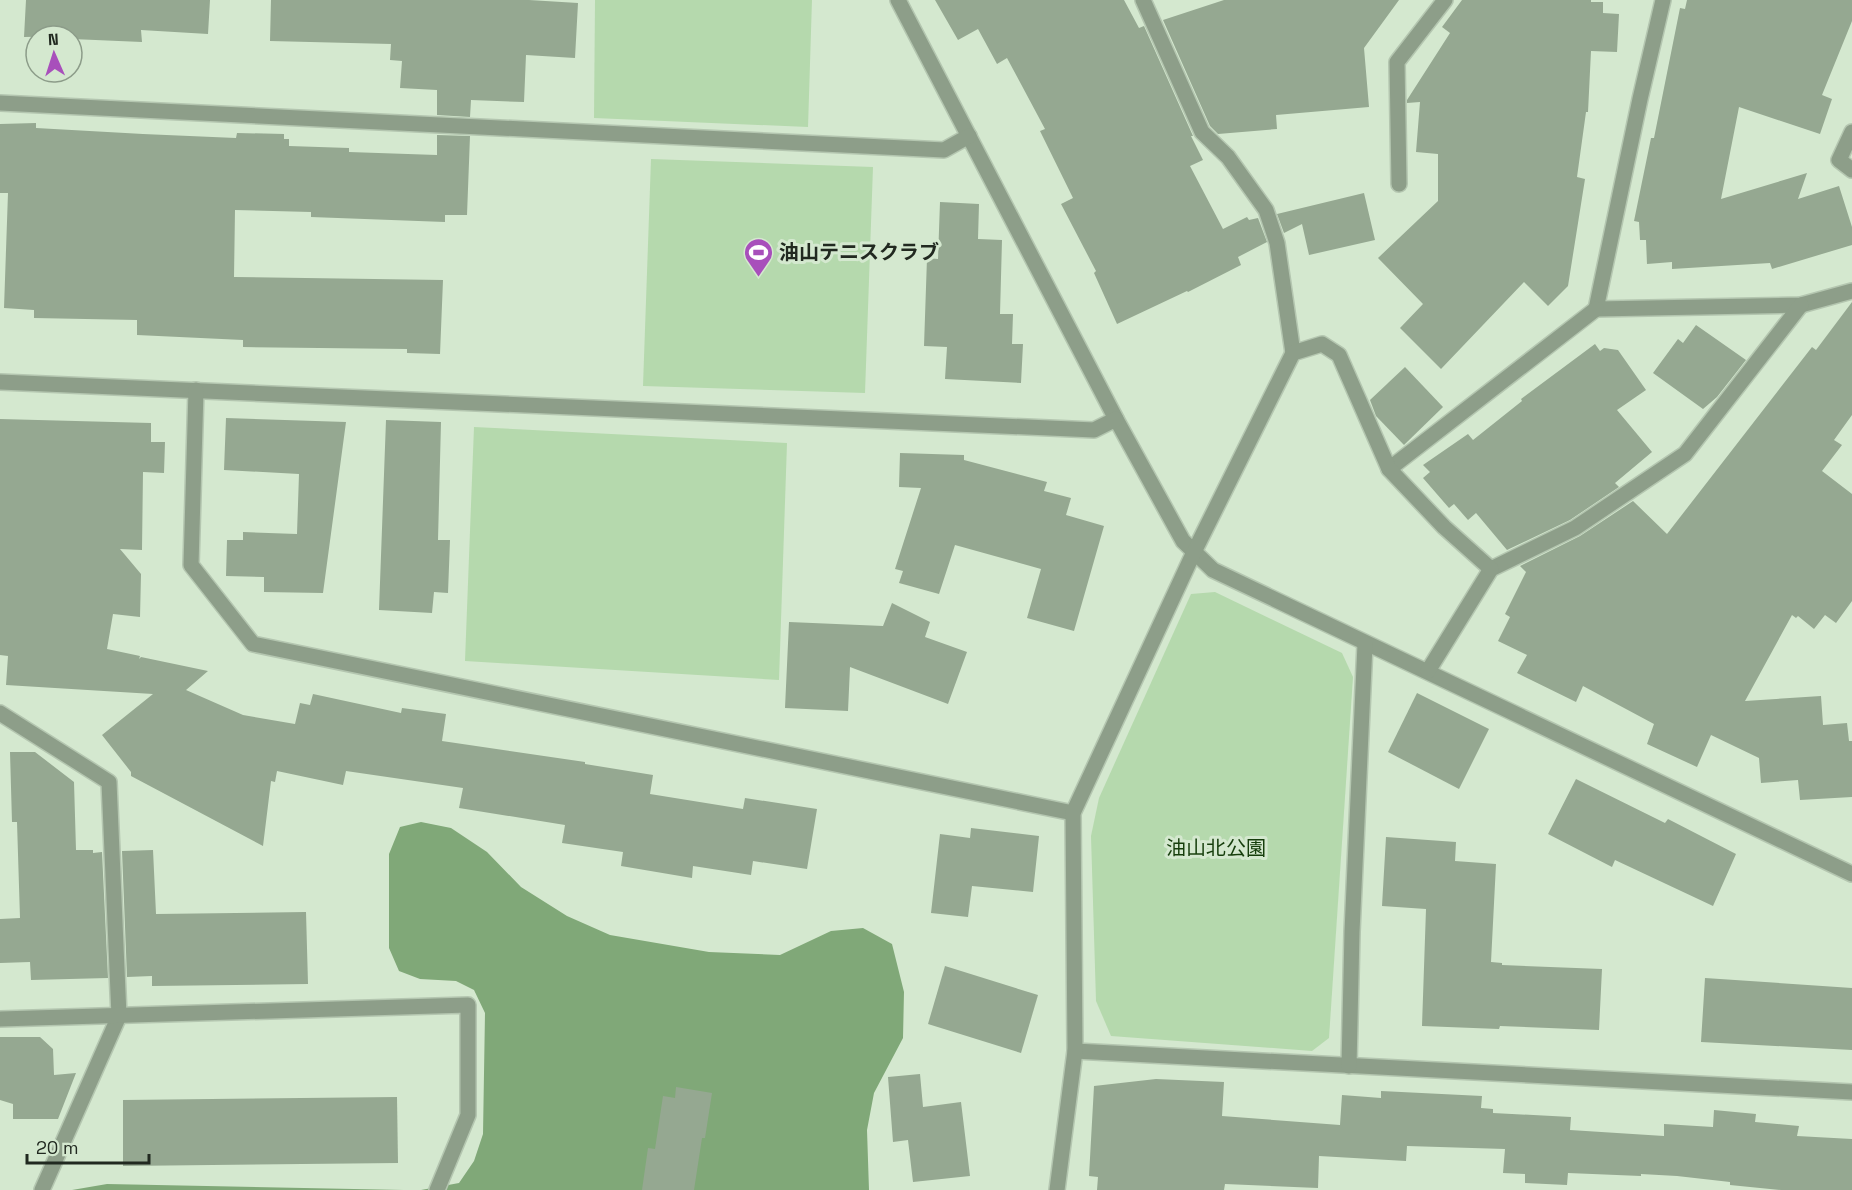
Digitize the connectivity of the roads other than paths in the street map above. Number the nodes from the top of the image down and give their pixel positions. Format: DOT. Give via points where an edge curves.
graph roads {
  1 [pos="897,0"];
  2 [pos="1143,0"];
  3 [pos="1663,0"];
  4 [pos="1436,3"];
  5 [pos="0,103"];
  6 [pos="1852,132"];
  7 [pos="969,136"];
  8 [pos="1852,170"];
  9 [pos="1399,184"];
  10 [pos="1852,291"];
  11 [pos="1801,305"];
  12 [pos="1596,309"];
  13 [pos="1293,353"];
  14 [pos="0,382"];
  15 [pos="196,390"];
  16 [pos="1116,419"];
  17 [pos="1389,469"];
  18 [pos="1194,552"];
  19 [pos="1491,569"];
  20 [pos="1365,644"];
  21 [pos="1428,671"];
  22 [pos="0,713"];
  23 [pos="1073,813"];
  24 [pos="1852,874"];
  25 [pos="120,1016"];
  26 [pos="0,1019"];
  27 [pos="1075,1051"];
  28 [pos="1349,1066"];
  29 [pos="1852,1092"];
  30 [pos="42,1190"];
  31 [pos="436,1190"];
  32 [pos="1057,1190"];
  1 -- 7 [label="street"];
  2 -- 13 [label="street" via="1202,132 1228,157 1266,210 1278,243"];
  3 -- 12 [label="street"];
  4 -- 9 [label="street" via="1398,62"];
  5 -- 7 [label="street" via="944,150"];
  6 -- 8 [label="street" via="1839,160"];
  7 -- 16 [label="street"];
  10 -- 11 [label="street"];
  11 -- 12 [label="street"];
  11 -- 19 [label="street" via="1685,454 1575,528"];
  12 -- 17 [label="street"];
  13 -- 17 [label="street" via="1322,344 1339,354"];
  13 -- 18 [label="street"];
  14 -- 15 [label="street"];
  15 -- 16 [label="street" via="1094,430"];
  15 -- 23 [label="street" via="191,565 253,644"];
  16 -- 18 [label="street" via="1183,541"];
  17 -- 19 [label="street"];
  18 -- 20 [label="street" via="1214,570"];
  18 -- 23 [label="street"];
  19 -- 21 [label="street"];
  20 -- 21 [label="street"];
  20 -- 28 [label="street"];
  21 -- 24 [label="street"];
  22 -- 25 [label="street" via="109,782"];
  23 -- 27 [label="street"];
  25 -- 26 [label="street"];
  25 -- 30 [label="street"];
  25 -- 31 [label="street" via="468,1005 468,1115"];
  27 -- 28 [label="street"];
  27 -- 32 [label="street"];
  28 -- 29 [label="street"];
}
